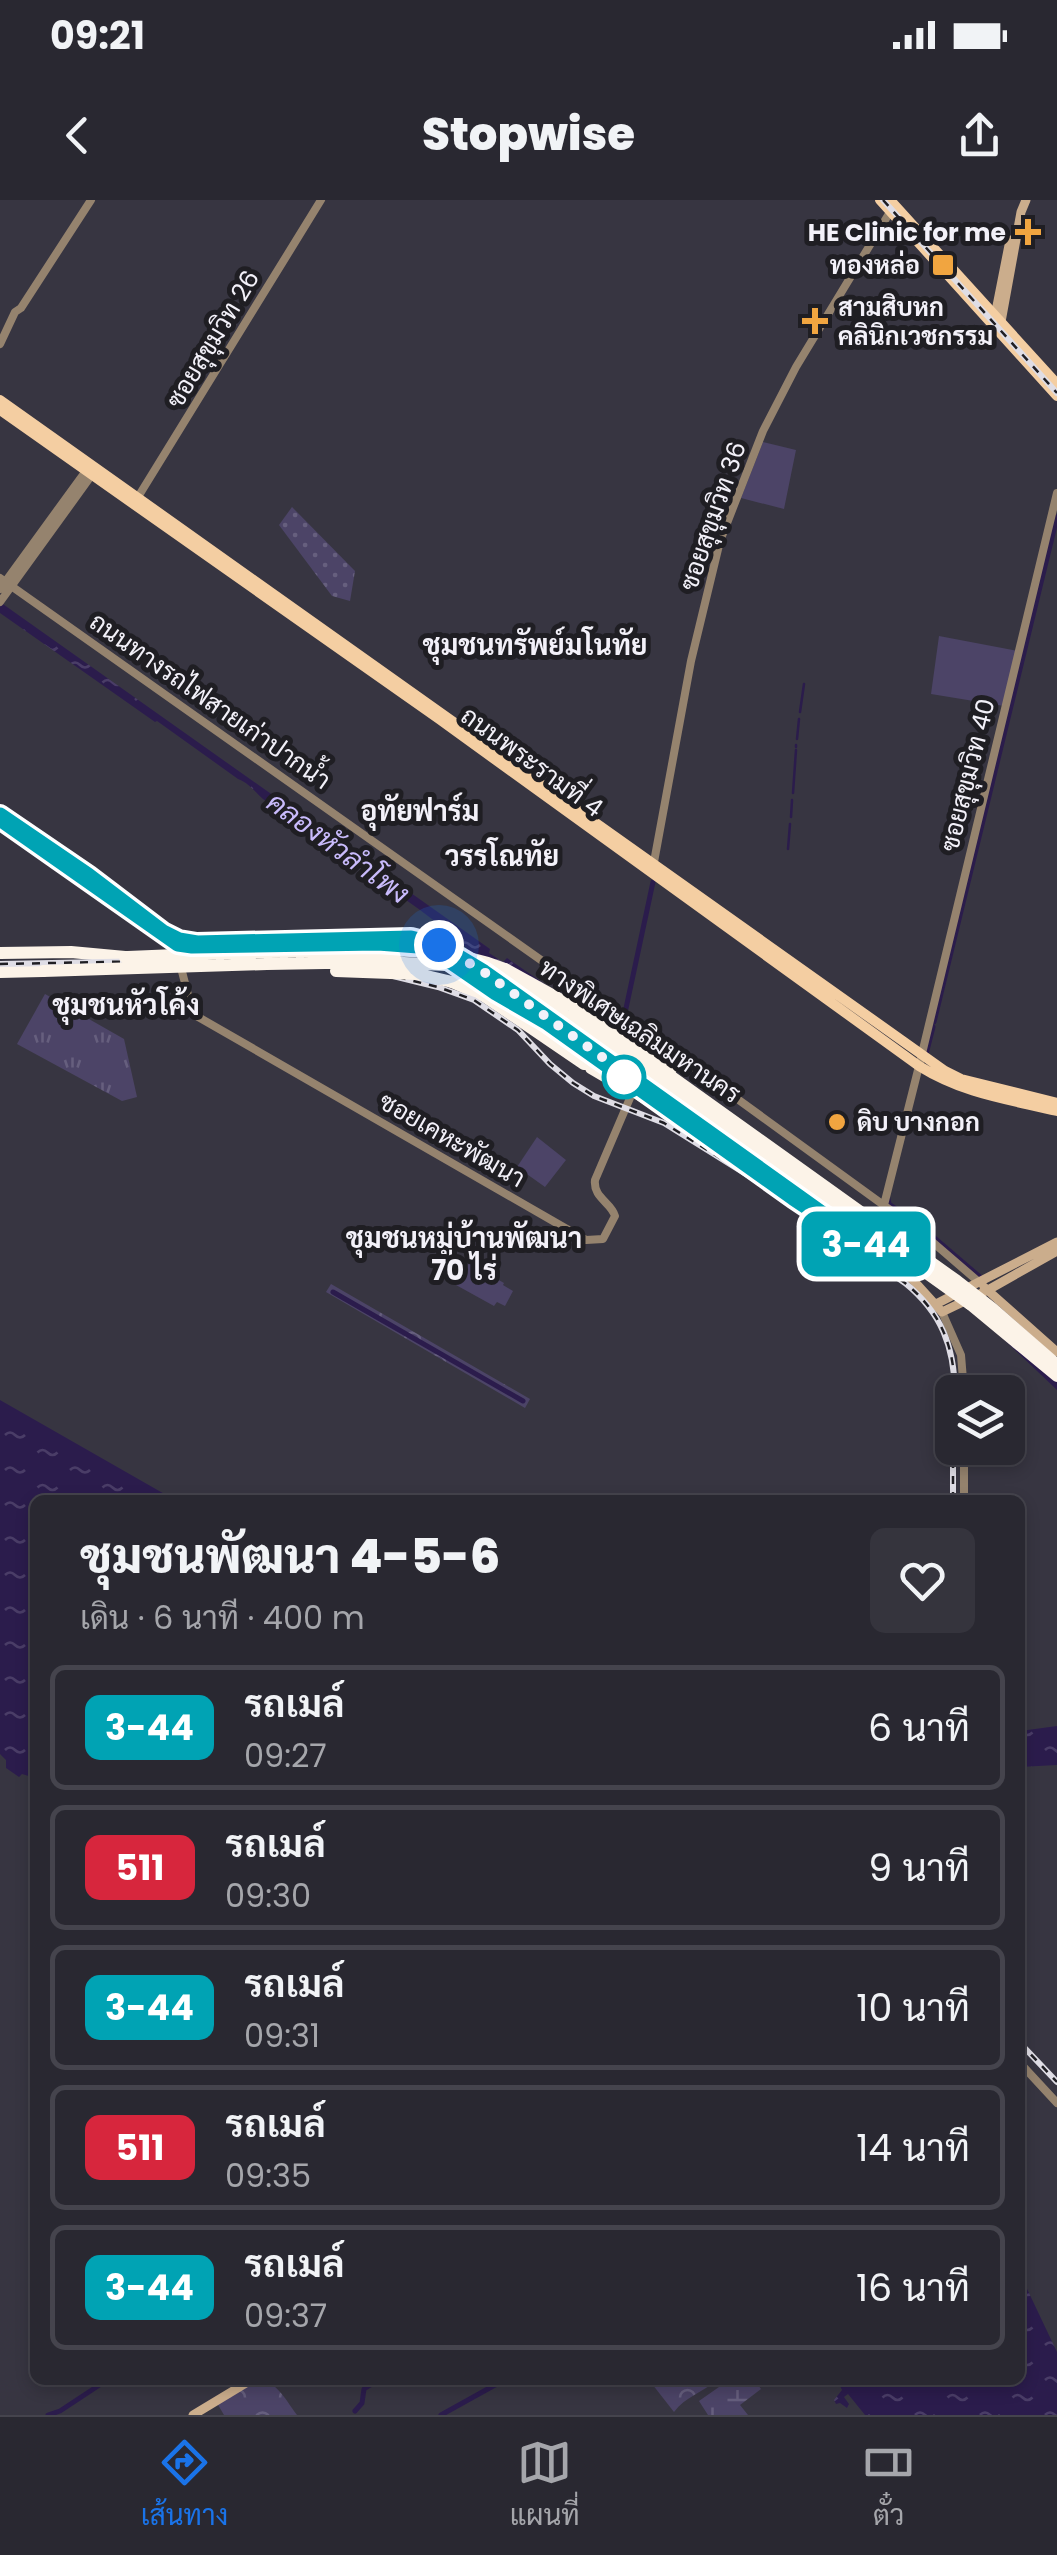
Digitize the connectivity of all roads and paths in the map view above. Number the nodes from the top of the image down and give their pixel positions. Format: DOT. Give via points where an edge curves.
graph roads {
  1 [pos="91,200"];
  2 [pos="321,200"];
  3 [pos="880,200"];
  4 [pos="1023,200"];
  5 [pos="890,206"];
  6 [pos="995,322"];
  7 [pos="0,344"];
  8 [pos="1057,384"];
  9 [pos="1057,396"];
  10 [pos="0,400"];
  11 [pos="0,410"];
  12 [pos="91,470"];
  13 [pos="1057,493"];
  14 [pos="138,497"];
  15 [pos="241,575"];
  16 [pos="3,589"];
  17 [pos="526,777"];
  18 [pos="0,817"];
  19 [pos="654,862"];
  20 [pos="757,936"];
  21 [pos="179,942"];
  22 [pos="758,950"];
  23 [pos="0,956"];
  24 [pos="268,964"];
  25 [pos="0,973"];
  26 [pos="574,1007"];
  27 [pos="921,1061"];
  28 [pos="635,1087"];
  29 [pos="1057,1102"];
  30 [pos="1057,1111"];
  31 [pos="884,1205"];
  32 [pos="866,1240"];
  33 [pos="1057,1242"];
  34 [pos="1057,1251"];
  35 [pos="984,1287"];
  36 [pos="941,1307"];
  37 [pos="1057,1352"];
  38 [pos="1057,1365"];
  39 [pos="963,1375"];
  40 [pos="1057,1376"];
  41 [pos="964,1465"];
  42 [pos="964,1495"];
  43 [pos="1025,2069"];
  44 [pos="1057,2104"];
  45 [pos="243,2385"];
  46 [pos="193,2415"];
  1 -- 7 [label="street"];
  2 -- 14 [label="street, ซอยสุขุมวิท 26"];
  3 -- 5 [label="main road"];
  4 -- 6 [label="main road"];
  5 -- 6 [label="main road"];
  5 -- 19 [label="street, ซอยสุขุมวิท 36" via="763,430 723,532"];
  6 -- 8 [label="main road"];
  6 -- 9 [label="main road"];
  10 -- 12 [label="main road, ถนนพระรามที่ 4"];
  11 -- 12 [label="main road, ถนนพระรามที่ 4"];
  12 -- 14 [label="main road, ถนนพระรามที่ 4"];
  12 -- 15 [label="main road, ถนนพระรามที่ 4"];
  12 -- 16 [label="street"];
  13 -- 27 [label="street, ซอยสุขุมวิท 40"];
  14 -- 15 [label="main road, ถนนพระรามที่ 4"];
  15 -- 17 [label="main road, ถนนพระรามที่ 4"];
  16 -- 31 [label="street, ถนนทางรถไฟสายเก่าปากน้ำ" via="533,953"];
  17 -- 19 [label="main road, ถนนพระรามที่ 4"];
  17 -- 22 [label="main road, ถนนพระรามที่ 4"];
  18 -- 21 [label="main road"];
  19 -- 20 [label="main road, ถนนพระรามที่ 4"];
  20 -- 22 [label="main road"];
  20 -- 27 [label="main road, ถนนพระรามที่ 4"];
  21 -- 28 [label="main road" via="378,943 435,951"];
  21 -- 28 [label="street, ซอยเคหะพัฒนา" via="192,1014 586,1240 603,1239 615,1216 595,1180"];
  22 -- 27 [label="main road, ถนนพระรามที่ 4"];
  23 -- 26 [label="highway, ทางพิเศษเฉลิมมหานคร, bridge" via="410,950 505,969"];
  24 -- 25 [label="highway, ทางพิเศษเฉลิมมหานคร, bridge"];
  24 -- 28 [label="highway, bridge" via="452,982 588,1066"];
  24 -- 40 [label="highway, ทางพิเศษเฉลิมมหานคร, bridge" via="445,965 520,988 956,1292"];
  26 -- 32 [label="highway, bridge" via="631,1040 836,1188"];
  26 -- 38 [label="highway, ทางพิเศษเฉลิมมหานคร, bridge" via="956,1281"];
  27 -- 29 [label="main road, ถนนพระรามที่ 4" via="961,1079"];
  27 -- 30 [label="main road, ถนนพระรามที่ 4" via="944,1082"];
  27 -- 31 [label="street, ซอยสุขุมวิท 40"];
  28 -- 32 [label="main road"];
  28 -- 32 [label="main road" via="847,1234"];
  31 -- 35 [label="street, ถนนทางรถไฟสายเก่าปากน้ำ"];
  32 -- 36 [label="main road"];
  33 -- 35 [label="main road"];
  34 -- 35 [label="main road"];
  35 -- 36 [label="main road, bridge"];
  35 -- 37 [label="main road, ถนนทางรถไฟสายเก่าปากน้ำ"];
  36 -- 39 [label="street"];
  41 -- 42 [label="street"];
  43 -- 44 [label="street"];
  45 -- 46 [label="main road"];
}
